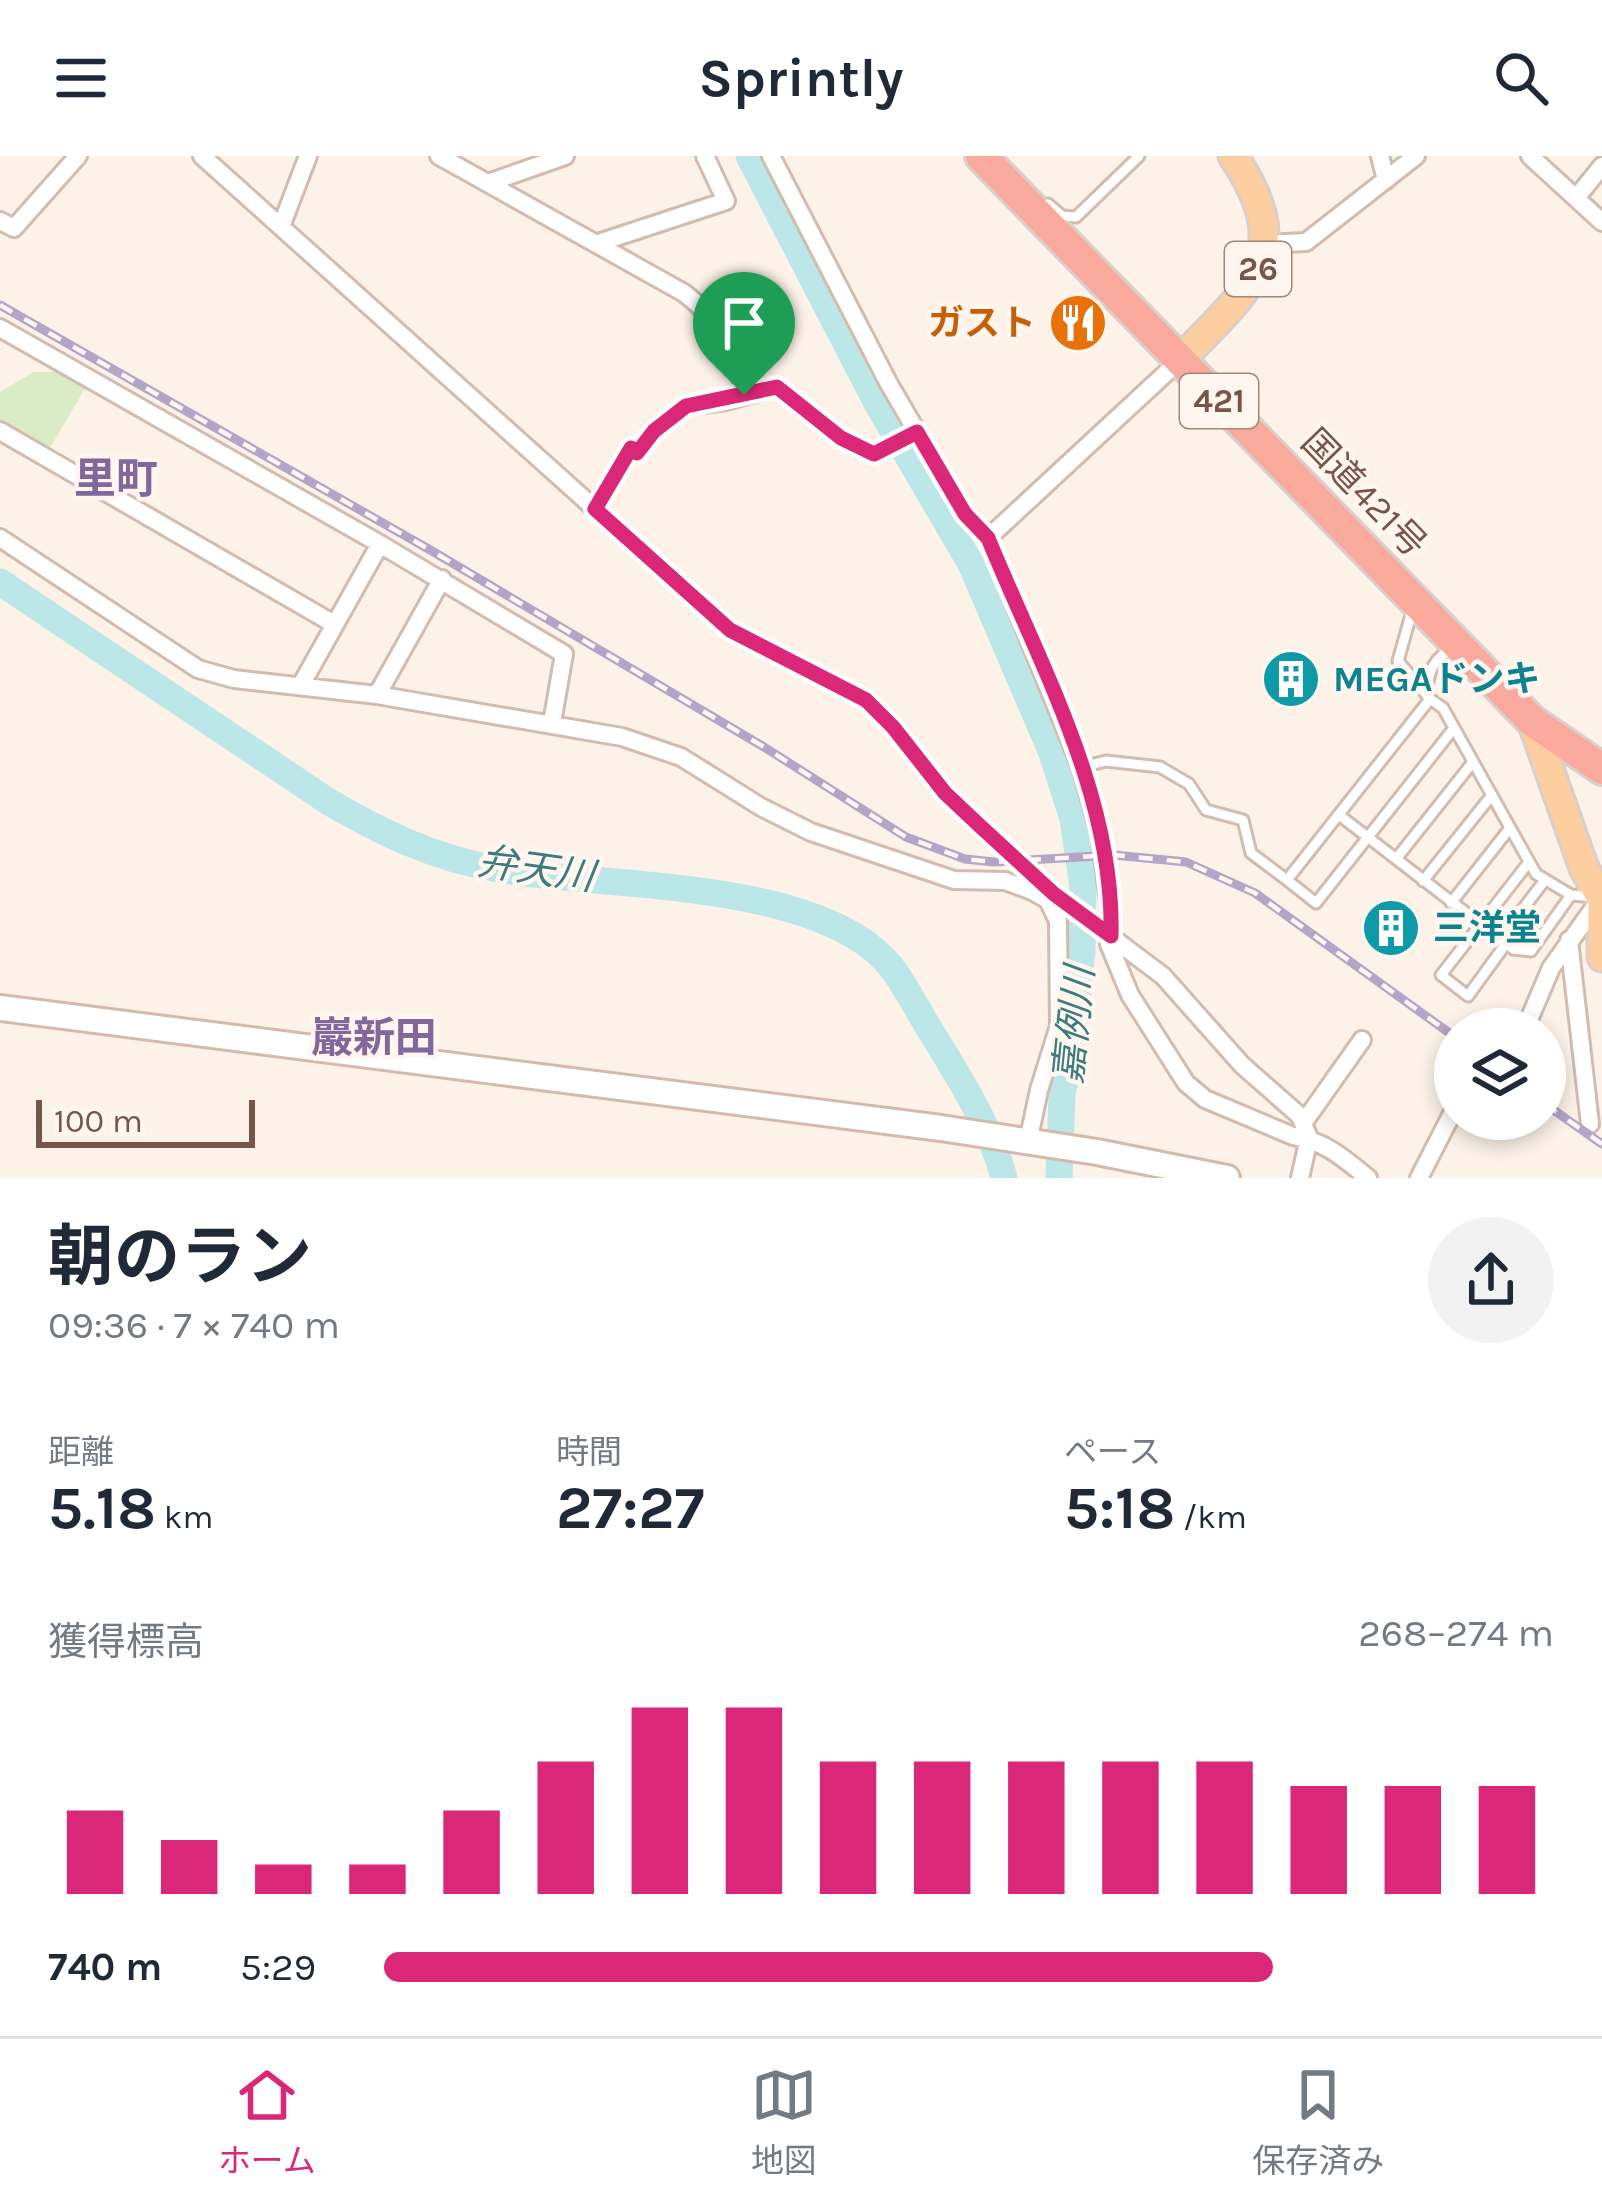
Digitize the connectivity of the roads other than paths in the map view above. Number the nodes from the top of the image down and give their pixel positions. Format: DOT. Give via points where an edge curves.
graph roads {
  1 [pos="78,156"];
  2 [pos="202,156"];
  3 [pos="308,156"];
  4 [pos="439,156"];
  5 [pos="565,156"];
  6 [pos="705,156"];
  7 [pos="771,156"];
  8 [pos="982,156"];
  9 [pos="1138,156"];
  10 [pos="1233,156"];
  11 [pos="1381,156"];
  12 [pos="1415,156"];
  13 [pos="1530,156"];
  14 [pos="1602,166"];
  15 [pos="1386,180"];
  16 [pos="488,183"];
  17 [pos="1010,187"];
  18 [pos="1576,198"];
  19 [pos="0,221"];
  20 [pos="1602,222"];
  21 [pos="282,224"];
  22 [pos="598,243"];
  23 [pos="1265,244"];
  24 [pos="0,328"];
  25 [pos="1180,360"];
  26 [pos="744,395"];
  27 [pos="0,431"];
  28 [pos="914,433"];
  29 [pos="595,509"];
  30 [pos="0,538"];
  31 [pos="988,538"];
  32 [pos="380,544"];
  33 [pos="442,579"];
  34 [pos="1411,596"];
  35 [pos="334,624"];
  36 [pos="1458,645"];
  37 [pos="301,685"];
  38 [pos="377,695"];
  39 [pos="1429,697"];
  40 [pos="1532,721"];
  41 [pos="552,723"];
  42 [pos="1454,728"];
  43 [pos="1473,763"];
  44 [pos="1081,767"];
  45 [pos="1602,769"];
  46 [pos="1492,795"];
  47 [pos="1339,815"];
  48 [pos="1510,828"];
  49 [pos="1367,837"];
  50 [pos="1396,859"];
  51 [pos="1529,862"];
  52 [pos="1287,880"];
  53 [pos="1545,880"];
  54 [pos="1423,881"];
  55 [pos="1571,895"];
  56 [pos="1051,897"];
  57 [pos="1602,897"];
  58 [pos="1451,903"];
  59 [pos="1479,925"];
  60 [pos="1106,932"];
  61 [pos="1569,940"];
  62 [pos="1502,943"];
  63 [pos="1602,957"];
  64 [pos="0,1008"];
  65 [pos="1534,1008"];
  66 [pos="1362,1040"];
  67 [pos="1590,1124"];
  68 [pos="1306,1130"];
  69 [pos="1439,1140"];
  70 [pos="1029,1142"];
  71 [pos="1226,1178"];
  72 [pos="1300,1178"];
  73 [pos="1368,1178"];
  74 [pos="1419,1178"];
  1 -- 19 [label="street" via="14,228"];
  2 -- 21 [label="street"];
  3 -- 21 [label="street"];
  4 -- 16 [label="street"];
  5 -- 16 [label="street"];
  6 -- 22 [label="street" via="726,201"];
  7 -- 28 [label="street"];
  8 -- 17 [label="highway, 国道421号 / 421"];
  9 -- 17 [label="lane" via="1069,218 1021,182"];
  10 -- 23 [label="main road, 26" via="1255,189"];
  11 -- 15 [label="street"];
  12 -- 15 [label="street"];
  13 -- 18 [label="street"];
  14 -- 18 [label="street"];
  15 -- 23 [label="street" via="1306,242"];
  16 -- 22 [label="street"];
  17 -- 25 [label="highway, 国道421号 / 421"];
  18 -- 20 [label="street"];
  21 -- 29 [label="street"];
  22 -- 26 [label="street" via="715,317"];
  23 -- 25 [label="main road, 26" via="1248,289"];
  24 -- 32 [label="street"];
  25 -- 31 [label="street"];
  25 -- 34 [label="highway, 国道421号 / 421"];
  26 -- 28 [label="street" via="777,387 874,454"];
  26 -- 29 [label="street" via="677,412 637,453 631,448"];
  27 -- 35 [label="street"];
  28 -- 31 [label="street"];
  29 -- 56 [label="street" via="730,630 866,700 945,793"];
  30 -- 37 [label="street" via="198,669"];
  31 -- 44 [label="street"];
  32 -- 33 [label="street"];
  32 -- 35 [label="street"];
  33 -- 38 [label="street"];
  33 -- 41 [label="street" via="564,654"];
  34 -- 36 [label="highway, 国道421号 / 421"];
  34 -- 39 [label="lane" via="1398,661"];
  35 -- 37 [label="street"];
  36 -- 39 [label="lane" via="1436,660"];
  36 -- 40 [label="highway, 国道421号 / 421"];
  37 -- 38 [label="street"];
  38 -- 41 [label="street"];
  39 -- 42 [label="lane"];
  39 -- 47 [label="lane"];
  40 -- 45 [label="highway, 国道421号 / 421"];
  40 -- 57 [label="main road" via="1584,868"];
  41 -- 56 [label="street" via="680,757 811,832 954,880 1005,881"];
  42 -- 43 [label="lane"];
  42 -- 49 [label="lane"];
  43 -- 46 [label="lane"];
  43 -- 50 [label="lane"];
  44 -- 52 [label="lane" via="1136,763 1179,775 1206,810 1243,820 1251,853"];
  44 -- 60 [label="street" via="1100,834"];
  46 -- 48 [label="lane"];
  46 -- 54 [label="lane"];
  47 -- 49 [label="lane"];
  47 -- 52 [label="lane"];
  48 -- 51 [label="lane"];
  48 -- 58 [label="lane"];
  49 -- 50 [label="lane"];
  49 -- 52 [label="lane" via="1316,903"];
  50 -- 54 [label="lane"];
  51 -- 53 [label="lane"];
  51 -- 59 [label="lane"];
  53 -- 55 [label="lane"];
  53 -- 62 [label="lane"];
  54 -- 58 [label="lane"];
  55 -- 57 [label="lane"];
  55 -- 62 [label="lane" via="1531,951"];
  56 -- 60 [label="street"];
  56 -- 70 [label="street" via="1060,935 1059,1026"];
  57 -- 61 [label="street"];
  57 -- 63 [label="main road"];
  58 -- 59 [label="lane"];
  59 -- 62 [label="lane"];
  59 -- 62 [label="lane" via="1441,975 1468,996"];
  60 -- 68 [label="street" via="1163,976"];
  60 -- 68 [label="street" via="1130,994 1186,1083 1293,1136"];
  61 -- 65 [label="street"];
  61 -- 67 [label="street"];
  64 -- 70 [label="street"];
  66 -- 68 [label="street"];
  68 -- 72 [label="street"];
  68 -- 73 [label="street"];
  69 -- 74 [label="street"];
  70 -- 71 [label="street"];
}
